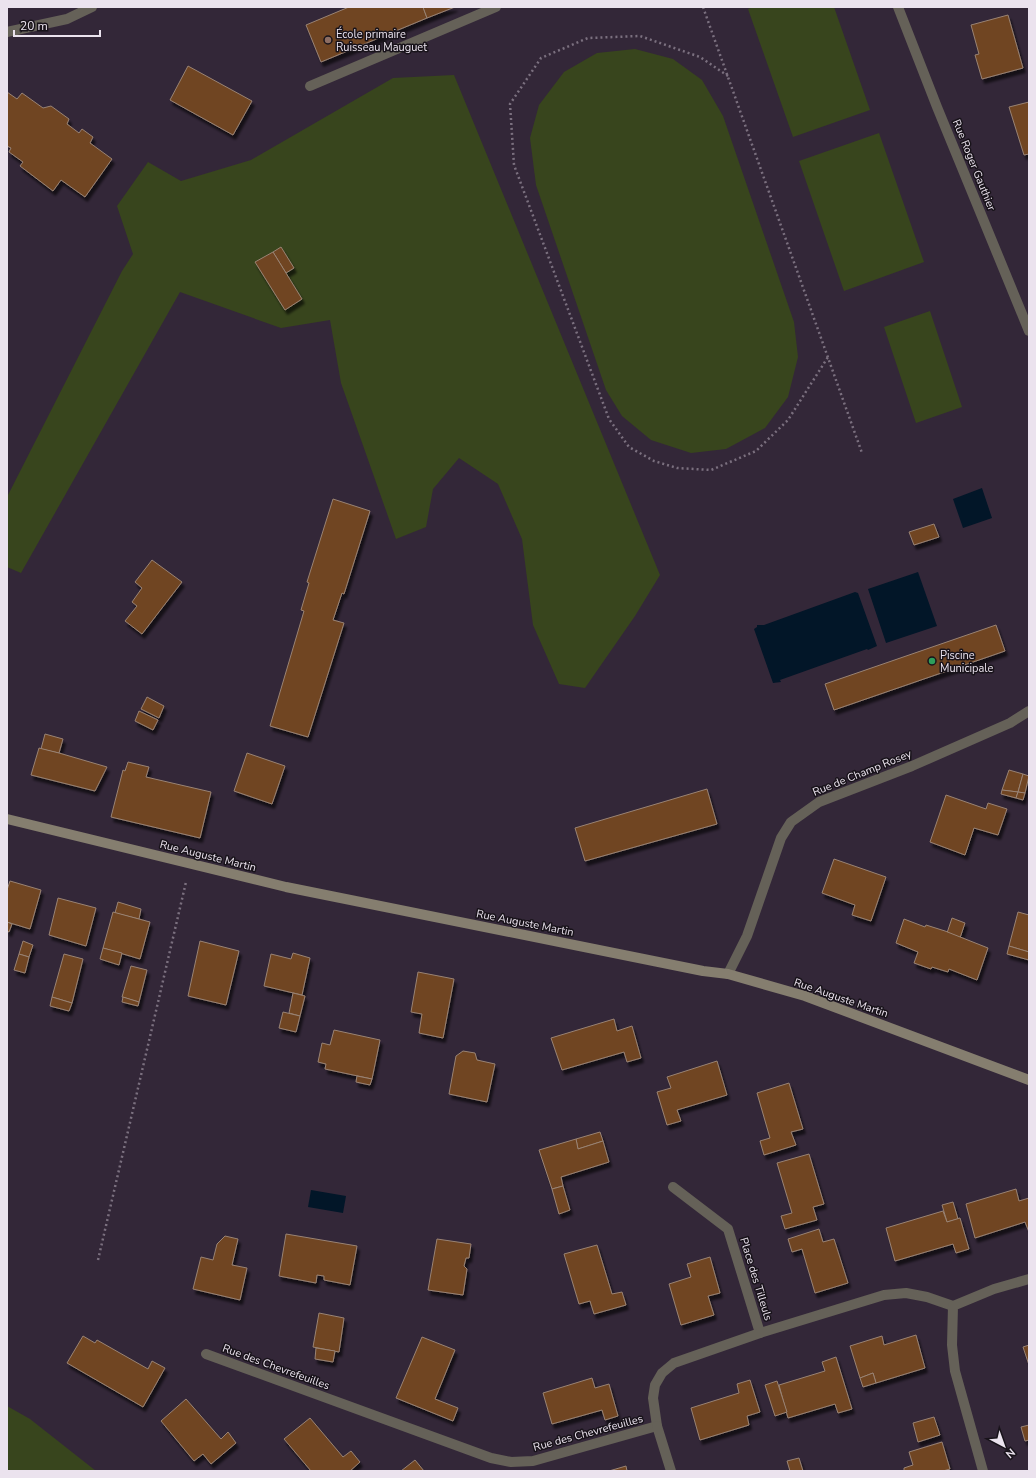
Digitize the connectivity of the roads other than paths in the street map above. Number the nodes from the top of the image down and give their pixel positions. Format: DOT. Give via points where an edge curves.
graph roads {
  1 [pos="92,7"];
  2 [pos="496,7"];
  3 [pos="898,7"];
  4 [pos="7,32"];
  5 [pos="310,86"];
  6 [pos="1029,331"];
  7 [pos="1029,711"];
  8 [pos="7,819"];
  9 [pos="728,974"];
  10 [pos="1029,1080"];
  11 [pos="673,1187"];
  12 [pos="1029,1279"];
  13 [pos="953,1306"];
  14 [pos="760,1333"];
  15 [pos="206,1354"];
  16 [pos="657,1426"];
  17 [pos="671,1471"];
  18 [pos="983,1471"];
  1 -- 4 [label="street" via="67,19"];
  2 -- 5 [label="street"];
  3 -- 6 [label="street, Rue Roger Gauthier"];
  7 -- 9 [label="street, Rue de Champ Rosey" via="1010,724 819,802 791,822 781,838 747,936"];
  8 -- 9 [label="main road, Rue Auguste Martin" via="286,888 696,970"];
  9 -- 10 [label="main road, Rue Auguste Martin" via="805,996"];
  11 -- 14 [label="street, Place des Tilleuls" via="728,1228"];
  12 -- 13 [label="street" via="994,1289"];
  13 -- 14 [label="street, Rue des Chevrefeuilles" via="920,1295 884,1295"];
  13 -- 18 [label="street" via="952,1345 955,1371"];
  14 -- 16 [label="street, Rue des Chevrefeuilles" via="674,1363 662,1373 655,1385 653,1398"];
  15 -- 16 [label="street, Rue des Chevrefeuilles" via="491,1458 511,1462 551,1457"];
  16 -- 17 [label="street"];
}
